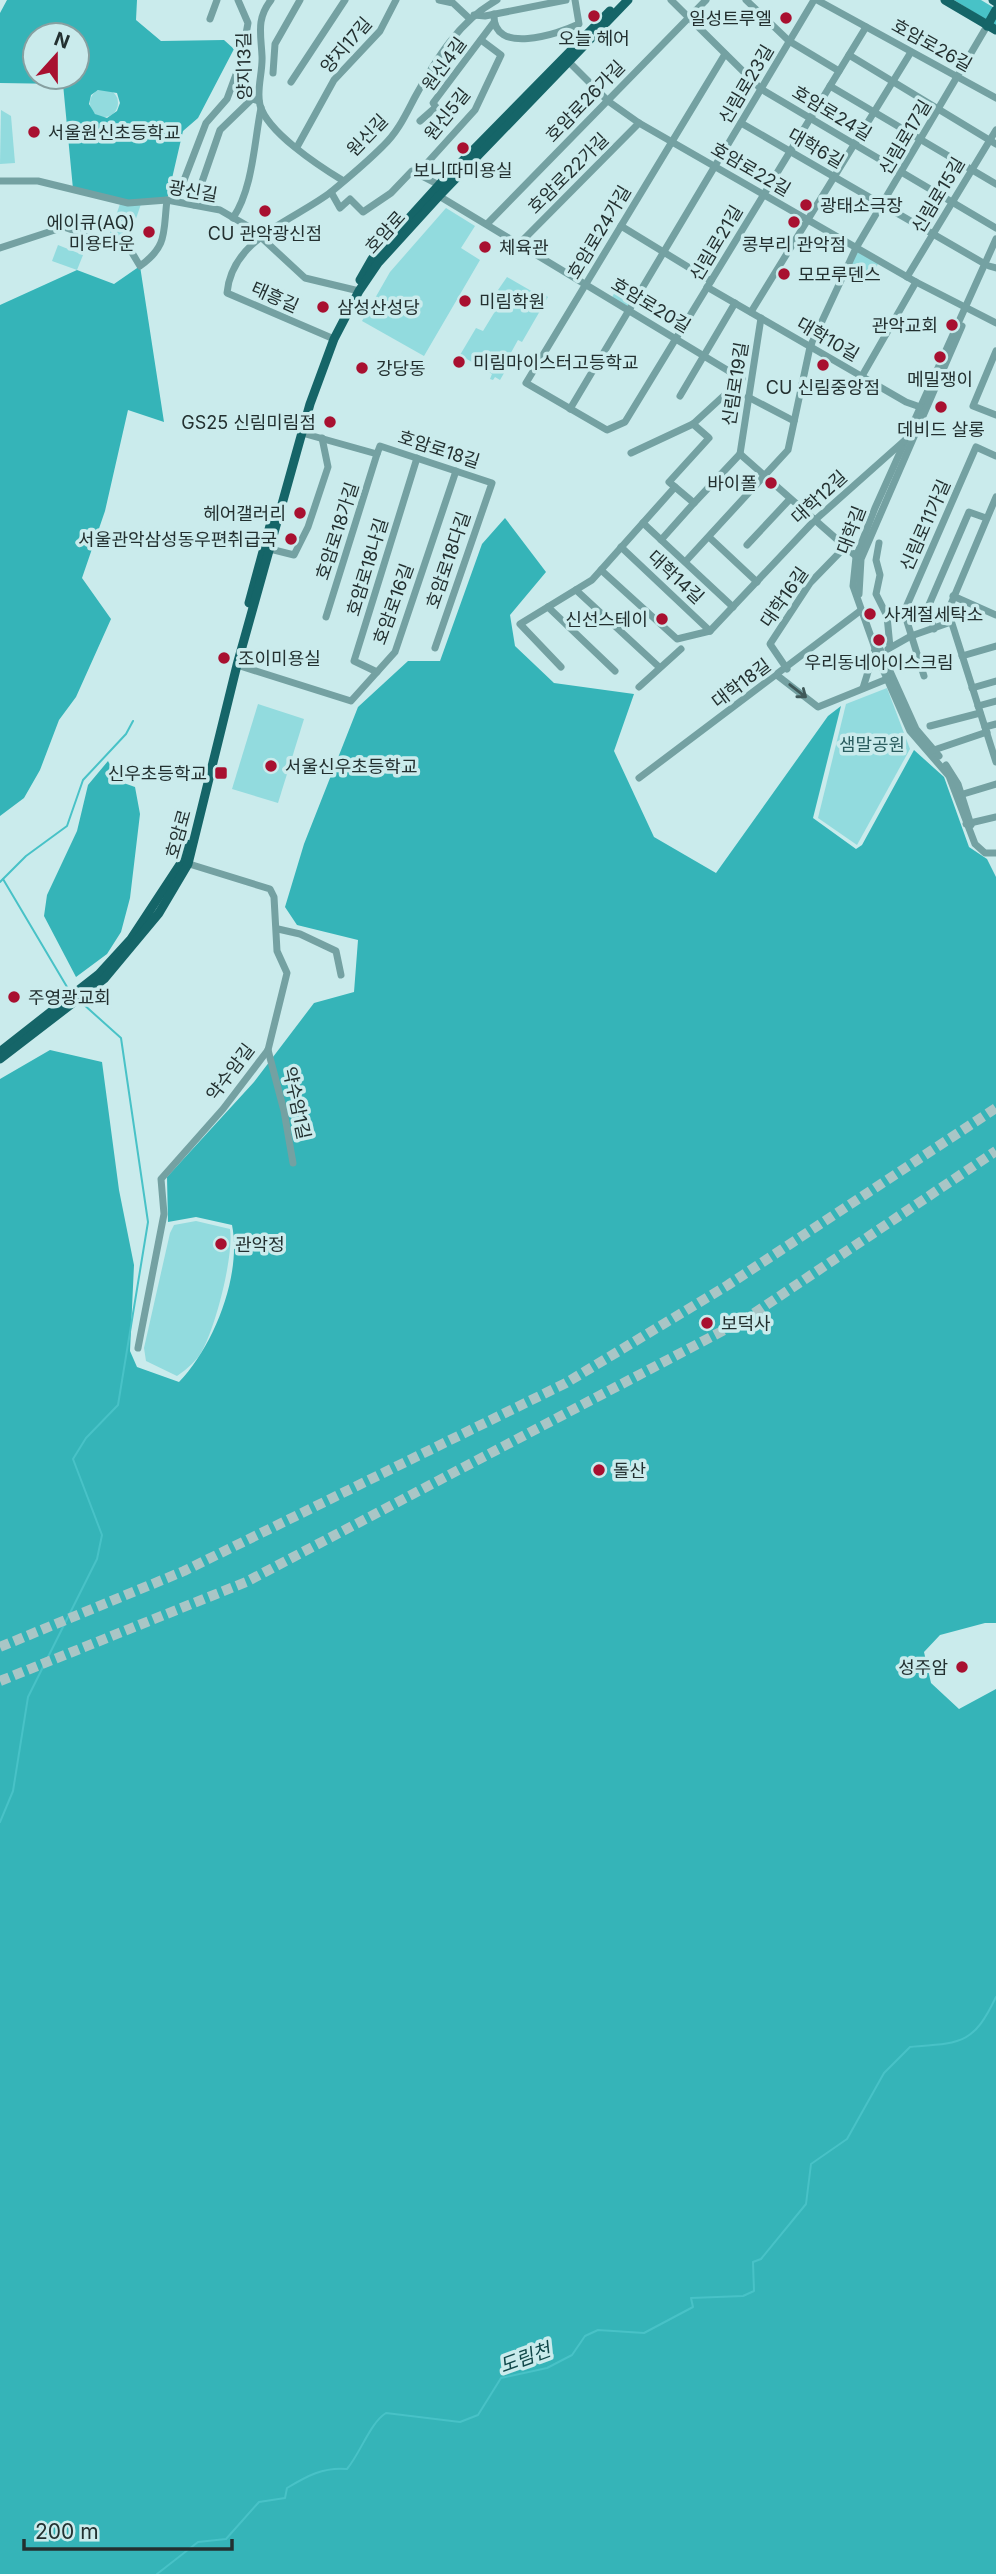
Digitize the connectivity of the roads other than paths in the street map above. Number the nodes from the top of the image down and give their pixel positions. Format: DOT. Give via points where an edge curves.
graph roads {
  1 [pos="217,0"];
  2 [pos="238,0"];
  3 [pos="271,0"];
  4 [pos="300,0"];
  5 [pos="345,0"];
  6 [pos="396,0"];
  7 [pos="439,0"];
  8 [pos="497,0"];
  9 [pos="566,0"];
  10 [pos="575,0"];
  11 [pos="621,0"];
  12 [pos="628,0"];
  13 [pos="671,0"];
  14 [pos="706,0"];
  15 [pos="746,0"];
  16 [pos="815,0"];
  17 [pos="944,0"];
  18 [pos="996,10"];
  19 [pos="472,17"];
  20 [pos="494,18"];
  21 [pos="689,18"];
  22 [pos="210,19"];
  23 [pos="866,27"];
  24 [pos="991,28"];
  25 [pos="481,40"];
  26 [pos="789,41"];
  27 [pos="911,52"];
  28 [pos="725,54"];
  29 [pos="849,55"];
  30 [pos="569,62"];
  31 [pos="839,71"];
  32 [pos="273,73"];
  33 [pos="959,78"];
  34 [pos="893,81"];
  35 [pos="291,82"];
  36 [pos="830,86"];
  37 [pos="761,89"];
  38 [pos="996,98"];
  39 [pos="608,101"];
  40 [pos="260,105"];
  41 [pos="940,110"];
  42 [pos="874,112"];
  43 [pos="810,118"];
  44 [pos="420,121"];
  45 [pos="639,123"];
  46 [pos="741,123"];
  47 [pos="996,130"];
  48 [pos="921,140"];
  49 [pos="672,142"];
  50 [pos="993,142"];
  51 [pos="854,144"];
  52 [pos="297,147"];
  53 [pos="790,151"];
  54 [pos="715,167"];
  55 [pos="972,169"];
  56 [pos="902,172"];
  57 [pos="418,173"];
  58 [pos="834,177"];
  59 [pos="342,180"];
  60 [pos="0,181"];
  61 [pos="996,184"];
  62 [pos="441,190"];
  63 [pos="331,192"];
  64 [pos="763,195"];
  65 [pos="171,201"];
  66 [pos="952,202"];
  67 [pos="194,205"];
  68 [pos="882,205"];
  69 [pos="233,218"];
  70 [pos="808,220"];
  71 [pos="487,224"];
  72 [pos="621,226"];
  73 [pos="996,228"];
  74 [pos="933,234"];
  75 [pos="261,237"];
  76 [pos="996,239"];
  77 [pos="519,244"];
  78 [pos="0,248"];
  79 [pos="856,248"];
  80 [pos="665,251"];
  81 [pos="996,251"];
  82 [pos="990,266"];
  83 [pos="907,277"];
  84 [pos="916,282"];
  85 [pos="586,284"];
  86 [pos="709,284"];
  87 [pos="357,290"];
  88 [pos="735,303"];
  89 [pos="967,309"];
  90 [pos="629,310"];
  91 [pos="751,312"];
  92 [pos="761,318"];
  93 [pos="996,323"];
  94 [pos="333,338"];
  95 [pos="676,338"];
  96 [pos="810,347"];
  97 [pos="996,351"];
  98 [pos="704,355"];
  99 [pos="862,376"];
  100 [pos="742,379"];
  101 [pos="751,383"];
  102 [pos="680,396"];
  103 [pos="748,397"];
  104 [pos="923,408"];
  105 [pos="570,409"];
  106 [pos="996,415"];
  107 [pos="794,421"];
  108 [pos="693,424"];
  109 [pos="302,433"];
  110 [pos="323,438"];
  111 [pos="907,439"];
  112 [pos="631,453"];
  113 [pos="377,454"];
  114 [pos="740,454"];
  115 [pos="996,456"];
  116 [pos="417,458"];
  117 [pos="456,471"];
  118 [pos="764,476"];
  119 [pos="492,483"];
  120 [pos="675,487"];
  121 [pos="996,497"];
  122 [pos="790,499"];
  123 [pos="694,503"];
  124 [pos="986,519"];
  125 [pos="814,521"];
  126 [pos="643,523"];
  127 [pos="709,537"];
  128 [pos="661,540"];
  129 [pos="879,543"];
  130 [pos="747,545"];
  131 [pos="621,547"];
  132 [pos="844,548"];
  133 [pos="270,549"];
  134 [pos="858,558"];
  135 [pos="686,561"];
  136 [pos="601,570"];
  137 [pos="757,582"];
  138 [pos="576,590"];
  139 [pos="953,596"];
  140 [pos="548,607"];
  141 [pos="733,607"];
  142 [pos="860,611"];
  143 [pos="996,615"];
  144 [pos="326,617"];
  145 [pos="951,622"];
  146 [pos="934,628"];
  147 [pos="710,631"];
  148 [pos="911,636"];
  149 [pos="876,645"];
  150 [pos="996,646"];
  151 [pos="890,647"];
  152 [pos="435,648"];
  153 [pos="681,649"];
  154 [pos="962,656"];
  155 [pos="237,665"];
  156 [pos="658,666"];
  157 [pos="884,666"];
  158 [pos="561,667"];
  159 [pos="787,669"];
  160 [pos="615,670"];
  161 [pos="377,672"];
  162 [pos="778,676"];
  163 [pos="924,676"];
  164 [pos="887,679"];
  165 [pos="996,681"];
  166 [pos="639,687"];
  167 [pos="863,688"];
  168 [pos="972,688"];
  169 [pos="996,701"];
  170 [pos="979,709"];
  171 [pos="996,724"];
  172 [pos="930,726"];
  173 [pos="986,730"];
  174 [pos="931,751"];
  175 [pos="995,757"];
  176 [pos="639,778"];
  177 [pos="996,784"];
  178 [pos="959,795"];
  179 [pos="996,817"];
  180 [pos="968,823"];
  181 [pos="996,851"];
  182 [pos="185,863"];
  183 [pos="278,929"];
  184 [pos="341,975"];
  185 [pos="268,1049"];
  186 [pos="0,1052"];
  187 [pos="0,1059"];
  188 [pos="293,1163"];
  189 [pos="138,1348"];
  1 -- 22 [label="street"];
  2 -- 65 [label="street" via="248,23 241,61 227,99 206,123"];
  3 -- 40 [label="street, 양지13길" via="260,19"];
  4 -- 32 [label="street" via="275,44"];
  5 -- 35 [label="street"];
  6 -- 52 [label="street, 양지17길" via="380,31 334,80"];
  7 -- 19 [label="street" via="453,3"];
  8 -- 19 [label="street, 원신길"];
  9 -- 20 [label="street"];
  10 -- 20 [label="street" via="579,24 541,37 512,39 500,33"];
  11 -- 62 [label="main road"];
  12 -- 30 [label="main road, 호암로"];
  13 -- 21 [label="street, 호암로24길"];
  14 -- 21 [label="street, 호암로26가길"];
  15 -- 26 [label="street, 신림로23길"];
  16 -- 23 [label="street, 호암로26길"];
  16 -- 26 [label="street, 신림로23길"];
  17 -- 24 [label="main road"];
  18 -- 24 [label="main road"];
  19 -- 20 [label="street"];
  19 -- 59 [label="street, 원신길" via="438,57 397,131"];
  20 -- 25 [label="street, 원신4길"];
  21 -- 28 [label="street, 호암로24길"];
  21 -- 39 [label="street, 호암로26가길"];
  23 -- 27 [label="street, 호암로26길"];
  23 -- 29 [label="street, 신림로21길"];
  24 -- 33 [label="street, 신림로17길"];
  25 -- 44 [label="street, 원신4길" via="433,103 436,107"];
  25 -- 57 [label="street, 원신5길" via="501,55 488,87 475,110"];
  26 -- 31 [label="street"];
  26 -- 37 [label="street, 신림로23길"];
  27 -- 33 [label="street, 호암로26길"];
  27 -- 34 [label="street"];
  28 -- 37 [label="street, 호암로24길"];
  28 -- 49 [label="street, 호암로24가길"];
  29 -- 31 [label="street, 신림로21길"];
  29 -- 34 [label="street"];
  30 -- 39 [label="street, 호암로22길"];
  30 -- 62 [label="main road, 호암로"];
  31 -- 36 [label="street, 신림로21길"];
  33 -- 38 [label="street, 호암로26길"];
  33 -- 41 [label="street, 신림로17길"];
  34 -- 41 [label="street"];
  34 -- 42 [label="street"];
  36 -- 42 [label="street"];
  36 -- 43 [label="street, 신림로21길"];
  37 -- 43 [label="street, 호암로24길"];
  37 -- 46 [label="street, 신림로23길"];
  39 -- 45 [label="street, 호암로22길"];
  39 -- 71 [label="street, 호암로26가길"];
  40 -- 52 [label="street, 양지13길" via="273,126"];
  40 -- 67 [label="street" via="252,99 220,130"];
  40 -- 69 [label="street" via="249,173"];
  41 -- 48 [label="street, 신림로17길"];
  41 -- 50 [label="street"];
  42 -- 48 [label="street"];
  42 -- 51 [label="street"];
  43 -- 51 [label="street, 호암로24길"];
  43 -- 53 [label="street, 신림로21길"];
  45 -- 49 [label="street, 호암로22길"];
  45 -- 77 [label="street, 호암로22가길"];
  46 -- 53 [label="street, 대학6길"];
  46 -- 54 [label="street, 신림로23길"];
  47 -- 50 [label="street, 신림로15길"];
  48 -- 55 [label="street"];
  48 -- 56 [label="street, 신림로17길"];
  49 -- 54 [label="street, 호암로22길"];
  49 -- 72 [label="street, 호암로24가길"];
  50 -- 55 [label="street, 신림로15길"];
  51 -- 56 [label="street, 호암로24길"];
  51 -- 58 [label="street"];
  52 -- 59 [label="street, 양지13길"];
  53 -- 58 [label="street, 대학6길"];
  53 -- 64 [label="street, 신림로21길"];
  54 -- 64 [label="street, 호암로22길"];
  54 -- 80 [label="street, 신림로23길"];
  55 -- 61 [label="street"];
  55 -- 66 [label="street, 신림로15길"];
  56 -- 66 [label="street, 호암로24길"];
  56 -- 68 [label="street, 신림로17길"];
  57 -- 62 [label="street, 호암로20길"];
  57 -- 63 [label="street" via="412,171 363,212 350,199 340,208"];
  58 -- 68 [label="street, 대학6길"];
  58 -- 70 [label="street"];
  59 -- 63 [label="street, 원신길"];
  60 -- 65 [label="street, 광신길" via="38,181 135,204"];
  62 -- 71 [label="street, 호암로20길"];
  62 -- 87 [label="main road, 호암로"];
  63 -- 75 [label="street, 원신길"];
  64 -- 70 [label="street, 호암로22길"];
  64 -- 86 [label="street, 신림로21길"];
  65 -- 67 [label="street, 광신길"];
  65 -- 78 [label="street" via="161,245 152,259 140,266 132,252 64,227"];
  66 -- 73 [label="street, 호암로24길"];
  66 -- 74 [label="street, 신림로15길"];
  67 -- 69 [label="street, 광신길"];
  68 -- 74 [label="street, 대학6길"];
  68 -- 79 [label="street, 신림로17길"];
  69 -- 75 [label="street, 광신길"];
  70 -- 79 [label="street, 호암로22길"];
  70 -- 91 [label="street"];
  71 -- 77 [label="street, 호암로20길"];
  72 -- 80 [label="street"];
  72 -- 85 [label="street, 호암로24가길"];
  74 -- 82 [label="street, 대학6길"];
  74 -- 83 [label="street, 신림로15길"];
  75 -- 87 [label="street, 광신길" via="305,278"];
  75 -- 94 [label="street, 태흥길" via="234,267 227,293"];
  76 -- 82 [label="street, 대학길"];
  77 -- 85 [label="street, 호암로20길"];
  79 -- 83 [label="street, 호암로22길"];
  79 -- 96 [label="street, 신림로17길"];
  80 -- 86 [label="street"];
  80 -- 90 [label="street, 신림로23길"];
  81 -- 82 [label="street, 대학길"];
  82 -- 89 [label="street, 대학길"];
  83 -- 84 [label="street, 호암로22길"];
  84 -- 89 [label="street, 호암로22길"];
  84 -- 99 [label="street"];
  85 -- 90 [label="street, 호암로20길"];
  85 -- 105 [label="street, 호암로24가길" via="526,383"];
  86 -- 88 [label="street, 대학10길"];
  86 -- 95 [label="street, 신림로21길"];
  87 -- 94 [label="main road, 호암로"];
  88 -- 91 [label="street, 대학10길"];
  88 -- 98 [label="street"];
  89 -- 93 [label="street, 호암로22길"];
  89 -- 104 [label="street, 대학길"];
  90 -- 95 [label="street, 호암로20길"];
  90 -- 105 [label="street, 신림로23길"];
  91 -- 92 [label="street, 대학10길"];
  92 -- 96 [label="street, 대학10길"];
  92 -- 101 [label="street, 신림로19길"];
  94 -- 109 [label="main road, 호암로"];
  94 -- 182 [label="main road" via="306,404 268,532"];
  95 -- 98 [label="street, 호암로20길"];
  95 -- 105 [label="street, 신림로21길" via="625,422 607,430"];
  96 -- 99 [label="street, 대학10길"];
  96 -- 107 [label="street, 신림로17길"];
  97 -- 106 [label="street" via="973,407"];
  98 -- 100 [label="street, 호암로20길"];
  98 -- 102 [label="street"];
  99 -- 104 [label="street, 대학10길"];
  100 -- 101 [label="street, 호암로20길"];
  100 -- 108 [label="street"];
  101 -- 103 [label="street, 신림로19길"];
  103 -- 107 [label="street"];
  103 -- 114 [label="street, 신림로19길"];
  104 -- 111 [label="street, 대학길"];
  104 -- 134 [label="street"];
  107 -- 118 [label="street, 신림로17길" via="788,450"];
  108 -- 112 [label="street"];
  108 -- 120 [label="street" via="709,438 670,482"];
  109 -- 110 [label="street, 호암로18길"];
  109 -- 133 [label="main road, 호암로"];
  110 -- 113 [label="street, 호암로18길"];
  110 -- 133 [label="street" via="328,467 308,527 294,555"];
  111 -- 125 [label="street, 대학12길"];
  111 -- 134 [label="street, 대학길"];
  113 -- 116 [label="street, 호암로18길" via="380,446"];
  113 -- 144 [label="street, 호암로18가길"];
  114 -- 118 [label="street"];
  114 -- 123 [label="street, 대학14길"];
  115 -- 148 [label="street, 신림로11가길" via="976,447 904,612"];
  116 -- 117 [label="street, 호암로18길"];
  116 -- 161 [label="street, 호암로18나길" via="354,661"];
  117 -- 119 [label="street, 호암로18길"];
  117 -- 161 [label="street, 호암로16길" via="395,652"];
  118 -- 122 [label="street"];
  118 -- 127 [label="street, 신림로17길"];
  119 -- 152 [label="street, 호암로18다길"];
  120 -- 123 [label="street"];
  120 -- 126 [label="street, 대학14길"];
  121 -- 124 [label="street"];
  122 -- 125 [label="street"];
  122 -- 130 [label="street"];
  123 -- 128 [label="street, 대학14길"];
  124 -- 139 [label="street"];
  124 -- 146 [label="street" via="969,512 928,607"];
  125 -- 132 [label="street"];
  125 -- 137 [label="street, 대학12길"];
  126 -- 128 [label="street, 대학14길"];
  126 -- 131 [label="street, 대학14길"];
  127 -- 135 [label="street, 신림로17길"];
  127 -- 137 [label="street"];
  128 -- 135 [label="street, 대학14길"];
  129 -- 151 [label="street" via="876,594 887,616"];
  131 -- 136 [label="street, 대학14길"];
  131 -- 147 [label="street, 대학14길"];
  132 -- 134 [label="street"];
  132 -- 159 [label="street, 대학16길" via="810,583 770,644"];
  133 -- 155 [label="main road, 호암로"];
  134 -- 142 [label="street, 대학길" via="853,586"];
  134 -- 149 [label="street" via="860,599"];
  135 -- 141 [label="street, 대학14길"];
  136 -- 138 [label="street, 대학14길"];
  136 -- 147 [label="street" via="677,639"];
  137 -- 141 [label="street, 대학12길"];
  138 -- 140 [label="street, 대학14길"];
  138 -- 156 [label="street"];
  139 -- 143 [label="street"];
  139 -- 145 [label="street" via="948,611"];
  140 -- 158 [label="street, 대학14길" via="520,624"];
  140 -- 160 [label="street"];
  141 -- 147 [label="street, 대학12길"];
  142 -- 149 [label="street, 대학길"];
  142 -- 159 [label="street, 대학18길"];
  145 -- 146 [label="street"];
  145 -- 154 [label="street"];
  146 -- 148 [label="street"];
  148 -- 151 [label="street"];
  148 -- 163 [label="street"];
  149 -- 157 [label="street, 대학길"];
  149 -- 167 [label="street"];
  150 -- 154 [label="street"];
  151 -- 157 [label="street"];
  153 -- 156 [label="street"];
  154 -- 168 [label="street"];
  155 -- 161 [label="street, 호암로16길" via="351,701"];
  155 -- 182 [label="main road, 호암로"];
  156 -- 166 [label="street"];
  157 -- 164 [label="street, 대학길"];
  157 -- 174 [label="street"];
  159 -- 162 [label="street, 대학18길"];
  162 -- 167 [label="street, one-way" via="818,707"];
  162 -- 176 [label="street, 대학18길"];
  164 -- 167 [label="street"];
  164 -- 174 [label="street, 대학길" via="910,731"];
  165 -- 168 [label="street"];
  168 -- 170 [label="street"];
  169 -- 170 [label="street"];
  170 -- 172 [label="street"];
  170 -- 173 [label="street"];
  171 -- 173 [label="street"];
  173 -- 174 [label="street"];
  173 -- 175 [label="street"];
  174 -- 178 [label="street, 대학길"];
  177 -- 178 [label="street"];
  178 -- 180 [label="street, 대학길"];
  179 -- 180 [label="street"];
  180 -- 181 [label="street, 대학길" via="975,844 985,853"];
  182 -- 183 [label="street, 약수암길" via="270,889"];
  182 -- 186 [label="main road" via="131,939 99,974"];
  182 -- 187 [label="main road, 호암로" via="159,913 104,979"];
  183 -- 184 [label="street" via="329,945 336,951"];
  183 -- 185 [label="street, 약수암길" via="277,951 286,973"];
  185 -- 188 [label="street, 약수암1길"];
  185 -- 189 [label="street, 약수암길" via="223,1109 160,1179 164,1214"];
}
